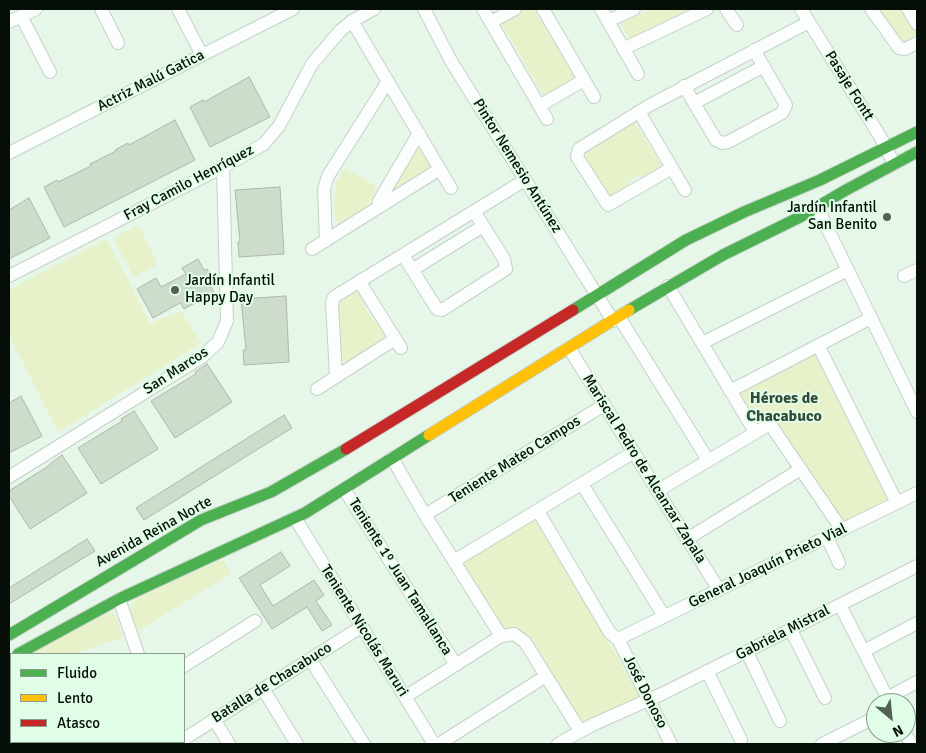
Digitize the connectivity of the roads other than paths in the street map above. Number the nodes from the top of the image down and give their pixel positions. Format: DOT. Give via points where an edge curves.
graph roads {
  1 [pos="36,9"];
  2 [pos="101,9"];
  3 [pos="178,9"];
  4 [pos="294,9"];
  5 [pos="374,9"];
  6 [pos="424,9"];
  7 [pos="483,9"];
  8 [pos="515,9"];
  9 [pos="543,9"];
  10 [pos="601,9"];
  11 [pos="634,9"];
  12 [pos="708,9"];
  13 [pos="726,9"];
  14 [pos="801,9"];
  15 [pos="872,9"];
  16 [pos="908,9"];
  17 [pos="21,16"];
  18 [pos="352,21"];
  19 [pos="608,21"];
  20 [pos="9,22"];
  21 [pos="491,22"];
  22 [pos="809,22"];
  23 [pos="917,24"];
  24 [pos="737,25"];
  25 [pos="118,43"];
  26 [pos="917,43"];
  27 [pos="624,49"];
  28 [pos="754,50"];
  29 [pos="202,56"];
  30 [pos="764,66"];
  31 [pos="50,72"];
  32 [pos="638,74"];
  33 [pos="584,80"];
  34 [pos="388,81"];
  35 [pos="684,86"];
  36 [pos="594,97"];
  37 [pos="694,103"];
  38 [pos="539,106"];
  39 [pos="639,112"];
  40 [pos="547,119"];
  41 [pos="419,132"];
  42 [pos="917,132"];
  43 [pos="886,148"];
  44 [pos="917,152"];
  45 [pos="9,154"];
  46 [pos="894,164"];
  47 [pos="223,167"];
  48 [pos="672,168"];
  49 [pos="440,169"];
  50 [pos="525,180"];
  51 [pos="452,188"];
  52 [pos="685,190"];
  53 [pos="379,207"];
  54 [pos="817,207"];
  55 [pos="474,211"];
  56 [pos="483,226"];
  57 [pos="326,241"];
  58 [pos="312,249"];
  59 [pos="403,255"];
  60 [pos="412,270"];
  61 [pos="848,270"];
  62 [pos="917,270"];
  63 [pos="9,276"];
  64 [pos="904,276"];
  65 [pos="361,280"];
  66 [pos="668,286"];
  67 [pos="596,295"];
  68 [pos="871,318"];
  69 [pos="616,319"];
  70 [pos="702,344"];
  71 [pos="818,345"];
  72 [pos="569,348"];
  73 [pos="336,376"];
  74 [pos="317,389"];
  75 [pos="730,391"];
  76 [pos="604,404"];
  77 [pos="917,412"];
  78 [pos="755,432"];
  79 [pos="634,452"];
  80 [pos="392,458"];
  81 [pos="708,460"];
  82 [pos="801,469"];
  83 [pos="9,477"];
  84 [pos="582,484"];
  85 [pos="344,489"];
  86 [pos="657,491"];
  87 [pos="917,493"];
  88 [pos="897,503"];
  89 [pos="538,511"];
  90 [pos="425,515"];
  91 [pos="295,518"];
  92 [pos="842,530"];
  93 [pos="827,537"];
  94 [pos="687,539"];
  95 [pos="454,561"];
  96 [pos="840,563"];
  97 [pos="917,566"];
  98 [pos="719,590"];
  99 [pos="120,599"];
  100 [pos="840,605"];
  101 [pos="664,616"];
  102 [pos="255,621"];
  103 [pos="917,623"];
  104 [pos="361,627"];
  105 [pos="790,630"];
  106 [pos="9,635"];
  107 [pos="501,636"];
  108 [pos="618,639"];
  109 [pos="864,651"];
  110 [pos="747,652"];
  111 [pos="20,653"];
  112 [pos="138,653"];
  113 [pos="310,659"];
  114 [pos="185,665"];
  115 [pos="456,665"];
  116 [pos="707,672"];
  117 [pos="546,676"];
  118 [pos="917,682"];
  119 [pos="263,689"];
  120 [pos="885,693"];
  121 [pos="899,693"];
  122 [pos="405,698"];
  123 [pos="825,698"];
  124 [pos="649,700"];
  125 [pos="214,719"];
  126 [pos="780,721"];
  127 [pos="866,722"];
  128 [pos="580,731"];
  129 [pos="185,738"];
  130 [pos="741,740"];
  131 [pos="229,744"];
  132 [pos="296,744"];
  133 [pos="364,744"];
  134 [pos="434,744"];
  135 [pos="439,744"];
  136 [pos="559,744"];
  137 [pos="672,744"];
  138 [pos="822,744"];
  1 -- 17 [label="street"];
  2 -- 25 [label="street"];
  3 -- 29 [label="street"];
  4 -- 29 [label="street, Actriz Malú Gatica"];
  5 -- 18 [label="street, Fray Camilo Henríquez"];
  6 -- 50 [label="street, Pintor Nemesio Antúnez" via="451,61"];
  7 -- 21 [label="street"];
  8 -- 21 [label="street"];
  9 -- 33 [label="street"];
  10 -- 19 [label="street"];
  11 -- 19 [label="street"];
  12 -- 27 [label="street"];
  13 -- 24 [label="street"];
  14 -- 22 [label="street, Pasaje Fontt"];
  15 -- 26 [label="street" via="899,48 905,49"];
  16 -- 23 [label="street"];
  17 -- 20 [label="street"];
  17 -- 31 [label="street"];
  18 -- 34 [label="street"];
  18 -- 47 [label="street, Fray Camilo Henríquez" via="312,64 272,135 254,150"];
  19 -- 27 [label="street"];
  21 -- 38 [label="street"];
  22 -- 28 [label="street"];
  22 -- 43 [label="street, Pasaje Fontt"];
  27 -- 32 [label="street"];
  28 -- 30 [label="street"];
  28 -- 35 [label="street"];
  29 -- 45 [label="street, Actriz Malú Gatica"];
  30 -- 37 [label="street"];
  30 -- 37 [label="street" via="786,105 782,112 728,142 716,140"];
  33 -- 36 [label="street"];
  33 -- 38 [label="street"];
  34 -- 41 [label="street"];
  34 -- 57 [label="street" via="328,176 324,189"];
  35 -- 37 [label="street"];
  35 -- 39 [label="street"];
  38 -- 40 [label="street"];
  39 -- 48 [label="street"];
  39 -- 48 [label="street" via="579,150 577,157 608,205"];
  41 -- 49 [label="street"];
  41 -- 53 [label="street" via="379,201"];
  42 -- 43 [label="street, Avenida Reina Norte"];
  43 -- 46 [label="street, Pasaje Fontt"];
  43 -- 67 [label="street, Avenida Reina Norte" via="693,237"];
  44 -- 46 [label="street"];
  46 -- 54 [label="street"];
  47 -- 63 [label="street, Fray Camilo Henríquez"];
  47 -- 83 [label="street, San Marcos" via="227,321 218,342 202,357"];
  48 -- 52 [label="street"];
  49 -- 51 [label="street"];
  49 -- 53 [label="street"];
  50 -- 55 [label="street"];
  50 -- 67 [label="street, Pintor Nemesio Antúnez"];
  53 -- 57 [label="street"];
  54 -- 61 [label="street"];
  54 -- 66 [label="street"];
  55 -- 56 [label="street"];
  55 -- 59 [label="street"];
  56 -- 60 [label="street"];
  56 -- 60 [label="street" via="504,259 506,269 442,310 437,309"];
  57 -- 58 [label="street"];
  59 -- 60 [label="street"];
  59 -- 65 [label="street"];
  61 -- 68 [label="street"];
  61 -- 70 [label="street"];
  62 -- 64 [label="street"];
  65 -- 73 [label="street" via="334,297 332,303"];
  65 -- 73 [label="street" via="398,343"];
  66 -- 69 [label="street"];
  66 -- 70 [label="street"];
  67 -- 69 [label="street, Pintor Nemesio Antúnez"];
  67 -- 106 [label="street, Avenida Reina Norte" via="319,466 271,492 201,520"];
  68 -- 71 [label="street"];
  68 -- 77 [label="street"];
  69 -- 72 [label="street"];
  69 -- 81 [label="street, Pintor Nemesio Antúnez"];
  70 -- 75 [label="street"];
  71 -- 75 [label="street"];
  71 -- 88 [label="street"];
  72 -- 76 [label="street, Mariscal Pedro de Alcanzar Zapala"];
  72 -- 80 [label="street"];
  73 -- 74 [label="street"];
  75 -- 78 [label="street"];
  76 -- 79 [label="street, Mariscal Pedro de Alcanzar Zapala"];
  76 -- 90 [label="street, Teniente Mateo Campos"];
  78 -- 81 [label="street"];
  78 -- 82 [label="street" via="770,424"];
  79 -- 84 [label="street"];
  79 -- 86 [label="street, Mariscal Pedro de Alcanzar Zapala"];
  80 -- 85 [label="street"];
  80 -- 90 [label="street"];
  81 -- 86 [label="street"];
  82 -- 92 [label="street"];
  82 -- 94 [label="street"];
  84 -- 89 [label="street"];
  84 -- 101 [label="street"];
  85 -- 91 [label="street"];
  85 -- 115 [label="street, Teniente 1º Juan Tamallanca"];
  86 -- 94 [label="street, Mariscal Pedro de Alcanzar Zapala"];
  87 -- 88 [label="street, General Joaquín Prieto Vial"];
  88 -- 92 [label="street, General Joaquín Prieto Vial"];
  89 -- 95 [label="street"];
  89 -- 108 [label="street, José Donoso" via="610,633"];
  90 -- 95 [label="street"];
  91 -- 99 [label="street"];
  91 -- 104 [label="street, Teniente Nicolás Maruri"];
  92 -- 93 [label="street, General Joaquín Prieto Vial"];
  93 -- 96 [label="street"];
  93 -- 98 [label="street, General Joaquín Prieto Vial"];
  94 -- 98 [label="street, Mariscal Pedro de Alcanzar Zapala"];
  95 -- 107 [label="street"];
  97 -- 100 [label="street, Gabriela Mistral"];
  98 -- 101 [label="street, General Joaquín Prieto Vial"];
  99 -- 111 [label="street"];
  99 -- 112 [label="street"];
  100 -- 105 [label="street, Gabriela Mistral"];
  100 -- 109 [label="street"];
  101 -- 108 [label="street, General Joaquín Prieto Vial"];
  102 -- 114 [label="street"];
  103 -- 109 [label="street"];
  104 -- 113 [label="street, Batalla de Chacabuco"];
  104 -- 122 [label="street, Teniente Nicolás Maruri"];
  105 -- 110 [label="street, Gabriela Mistral"];
  105 -- 123 [label="street"];
  107 -- 115 [label="street"];
  107 -- 117 [label="street" via="510,634 522,638"];
  108 -- 124 [label="street, José Donoso"];
  109 -- 120 [label="street"];
  110 -- 116 [label="street, Gabriela Mistral"];
  110 -- 126 [label="street"];
  113 -- 119 [label="street, Batalla de Chacabuco"];
  113 -- 133 [label="street"];
  115 -- 122 [label="street"];
  116 -- 124 [label="street, Gabriela Mistral"];
  116 -- 130 [label="street"];
  117 -- 128 [label="street"];
  117 -- 135 [label="street"];
  118 -- 121 [label="street"];
  119 -- 125 [label="street, Batalla de Chacabuco"];
  119 -- 132 [label="street"];
  122 -- 134 [label="street, Teniente Nicolás Maruri"];
  124 -- 128 [label="street, Gabriela Mistral"];
  124 -- 137 [label="street, José Donoso"];
  125 -- 129 [label="street, Batalla de Chacabuco"];
  125 -- 131 [label="street"];
  127 -- 138 [label="street"];
  128 -- 136 [label="street, Gabriela Mistral"];
}
